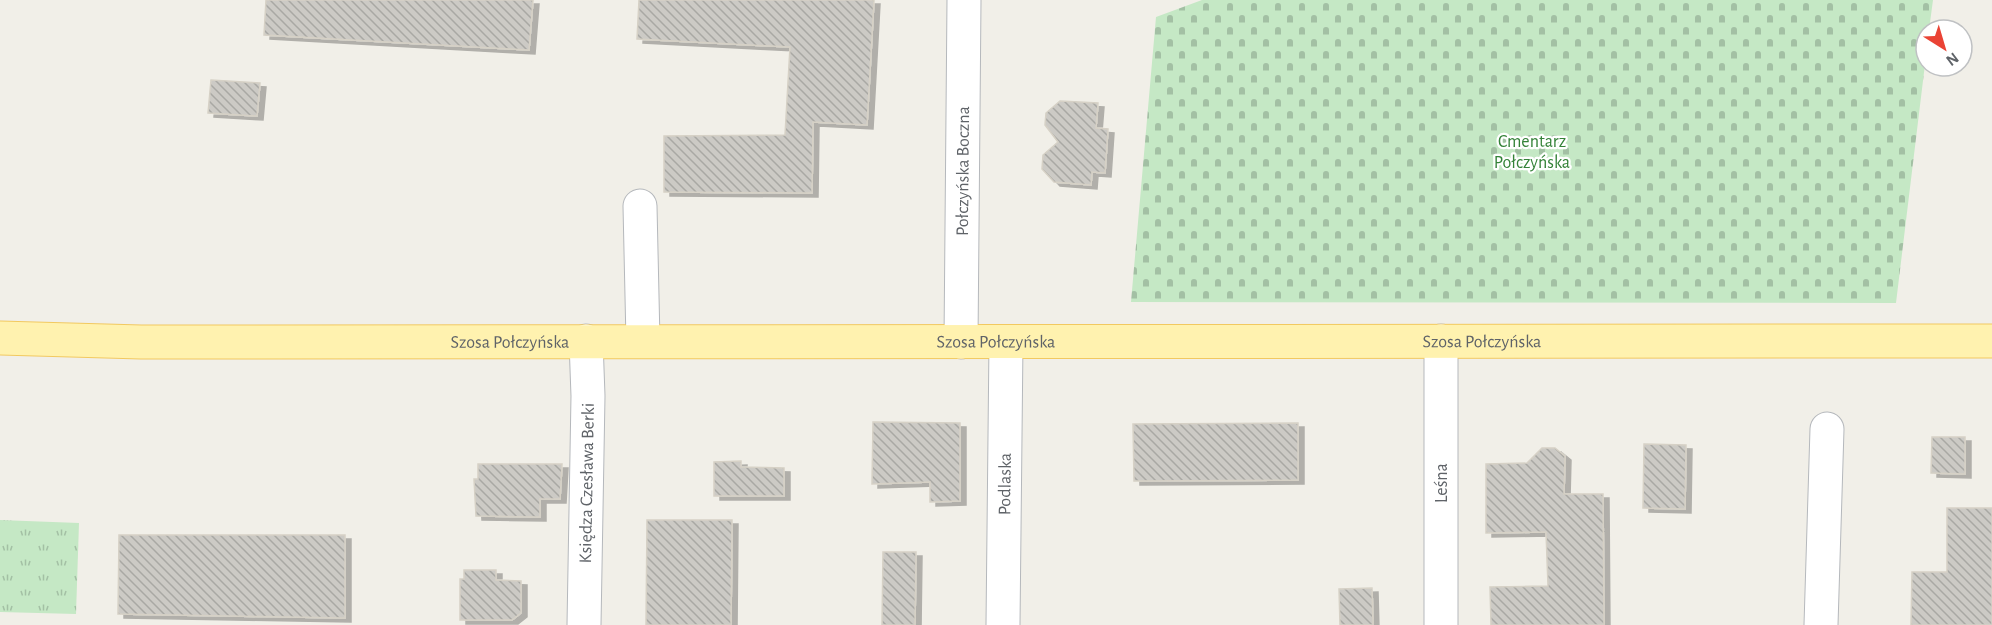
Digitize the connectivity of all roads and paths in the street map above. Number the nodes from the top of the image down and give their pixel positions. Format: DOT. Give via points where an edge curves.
graph roads {
  1 [pos="964,0"];
  2 [pos="640,206"];
  3 [pos="0,339"];
  4 [pos="586,341"];
  5 [pos="643,341"];
  6 [pos="1441,341"];
  7 [pos="1992,341"];
  8 [pos="961,342"];
  9 [pos="1006,342"];
  10 [pos="1827,429"];
  11 [pos="584,625"];
  12 [pos="1003,625"];
  13 [pos="1441,625"];
  14 [pos="1821,625"];
  1 -- 8 [label="street, Połczyńska Boczna"];
  2 -- 5 [label="street"];
  3 -- 4 [label="main road, Szosa Połczyńska"];
  4 -- 5 [label="main road, Szosa Połczyńska"];
  4 -- 11 [label="street, Księdza Czesława Berki"];
  5 -- 8 [label="main road, Szosa Połczyńska"];
  6 -- 7 [label="main road, Szosa Połczyńska"];
  6 -- 9 [label="main road, Szosa Połczyńska"];
  6 -- 13 [label="street, Leśna"];
  8 -- 9 [label="main road, Szosa Połczyńska"];
  9 -- 12 [label="street, Podlaska"];
  10 -- 14 [label="street"];
}
